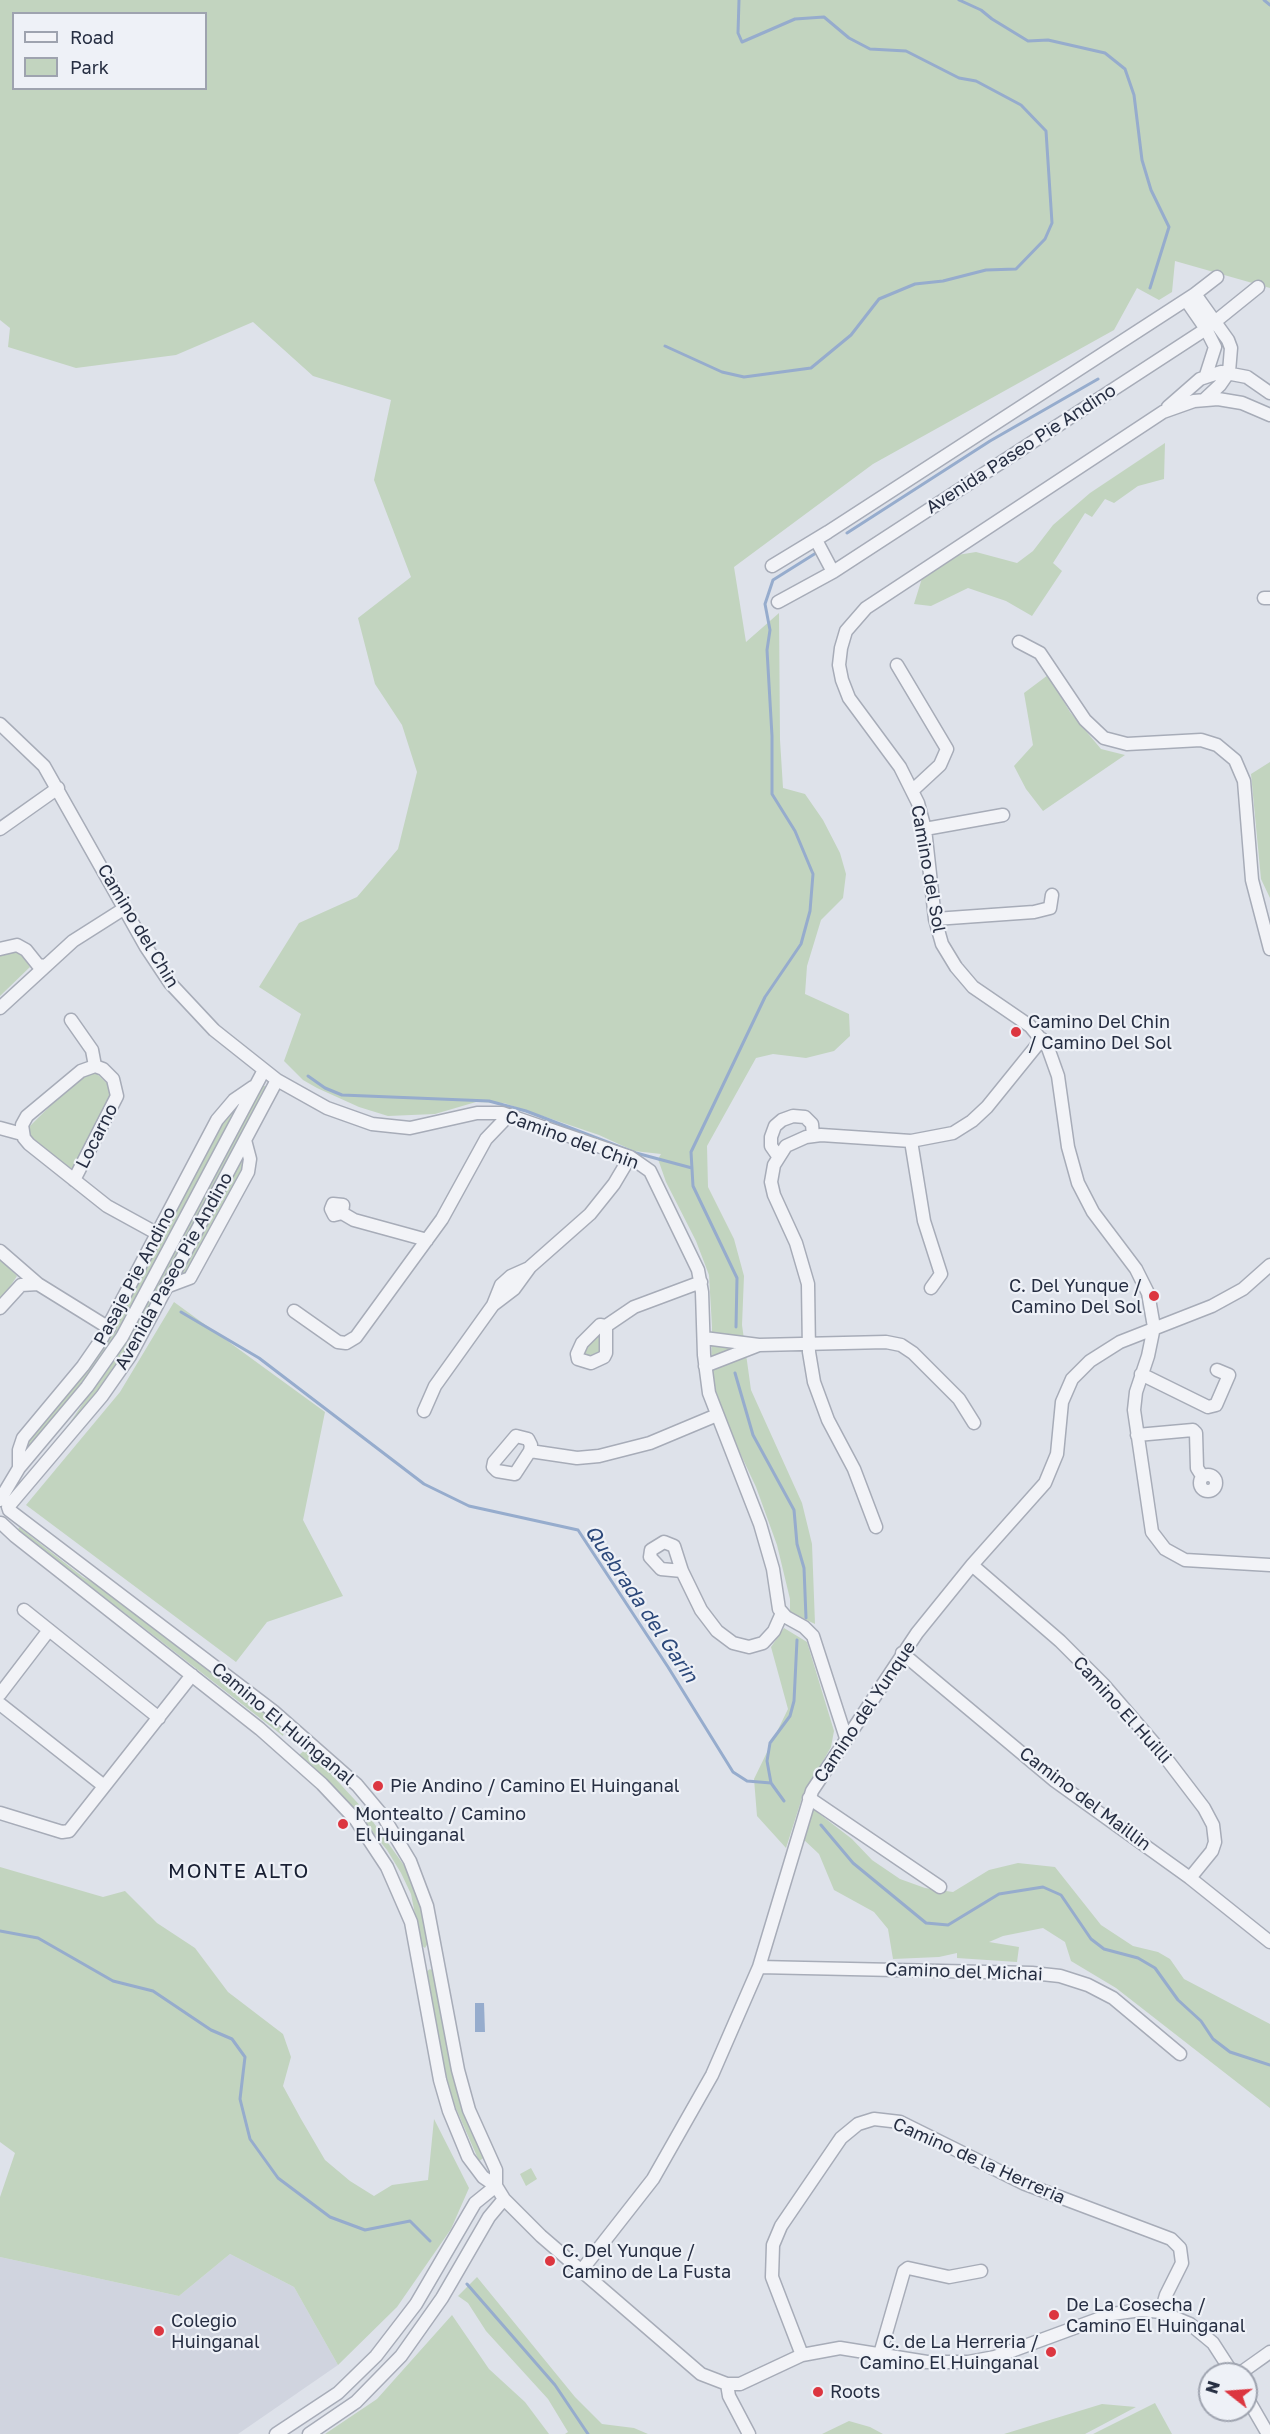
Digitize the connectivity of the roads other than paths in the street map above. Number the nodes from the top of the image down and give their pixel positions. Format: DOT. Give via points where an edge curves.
graph roads {
  1 [pos="1217,277"];
  2 [pos="1258,287"];
  3 [pos="1191,297"];
  4 [pos="1211,325"];
  5 [pos="1229,372"];
  6 [pos="1206,375"];
  7 [pos="1270,393"];
  8 [pos="1205,399"];
  9 [pos="1162,412"];
  10 [pos="1270,415"];
  11 [pos="816,540"];
  12 [pos="772,566"];
  13 [pos="833,572"];
  14 [pos="778,602"];
  15 [pos="1019,642"];
  16 [pos="897,665"];
  17 [pos="0,724"];
  18 [pos="58,788"];
  19 [pos="913,790"];
  20 [pos="1003,814"];
  21 [pos="0,829"];
  22 [pos="925,829"];
  23 [pos="1052,895"];
  24 [pos="125,908"];
  25 [pos="935,919"];
  26 [pos="0,949"];
  27 [pos="1270,949"];
  28 [pos="44,966"];
  29 [pos="0,1008"];
  30 [pos="71,1020"];
  31 [pos="1042,1039"];
  32 [pos="96,1066"];
  33 [pos="264,1070"];
  34 [pos="278,1080"];
  35 [pos="255,1085"];
  36 [pos="487,1112"];
  37 [pos="509,1115"];
  38 [pos="0,1128"];
  39 [pos="22,1134"];
  40 [pos="813,1136"];
  41 [pos="486,1139"];
  42 [pos="911,1141"];
  43 [pos="778,1156"];
  44 [pos="630,1157"];
  45 [pos="74,1180"];
  46 [pos="342,1213"];
  47 [pos="158,1233"];
  48 [pos="427,1240"];
  49 [pos="0,1251"];
  50 [pos="15,1265"];
  51 [pos="1270,1265"];
  52 [pos="701,1282"];
  53 [pos="38,1284"];
  54 [pos="17,1287"];
  55 [pos="166,1287"];
  56 [pos="931,1288"];
  57 [pos="0,1308"];
  58 [pos="294,1311"];
  59 [pos="606,1326"];
  60 [pos="1154,1327"];
  61 [pos="109,1328"];
  62 [pos="704,1338"];
  63 [pos="1127,1339"];
  64 [pos="809,1344"];
  65 [pos="759,1345"];
  66 [pos="1148,1356"];
  67 [pos="705,1366"];
  68 [pos="1217,1370"];
  69 [pos="1141,1374"];
  70 [pos="424,1411"];
  71 [pos="717,1415"];
  72 [pos="974,1423"];
  73 [pos="1137,1435"];
  74 [pos="530,1451"];
  75 [pos="19,1468"];
  76 [pos="1202,1476"];
  77 [pos="4,1504"];
  78 [pos="1,1523"];
  79 [pos="876,1527"];
  80 [pos="972,1564"];
  81 [pos="1270,1565"];
  82 [pos="682,1571"];
  83 [pos="24,1610"];
  84 [pos="782,1613"];
  85 [pos="49,1630"];
  86 [pos="902,1653"];
  87 [pos="192,1675"];
  88 [pos="0,1694"];
  89 [pos="0,1704"];
  90 [pos="159,1718"];
  91 [pos="299,1733"];
  92 [pos="846,1738"];
  93 [pos="286,1752"];
  94 [pos="104,1786"];
  95 [pos="809,1798"];
  96 [pos="0,1813"];
  97 [pos="1190,1878"];
  98 [pos="940,1887"];
  99 [pos="1270,1942"];
  100 [pos="437,1957"];
  101 [pos="418,1962"];
  102 [pos="759,1967"];
  103 [pos="1180,2054"];
  104 [pos="496,2186"];
  105 [pos="504,2199"];
  106 [pos="454,2240"];
  107 [pos="465,2259"];
  108 [pos="581,2271"];
  109 [pos="981,2271"];
  110 [pos="1161,2312"];
  111 [pos="1270,2352"];
  112 [pos="880,2354"];
  113 [pos="802,2355"];
  114 [pos="1224,2362"];
  115 [pos="1256,2362"];
  116 [pos="727,2384"];
  117 [pos="1258,2416"];
  118 [pos="276,2434"];
  119 [pos="309,2434"];
  120 [pos="749,2434"];
  121 [pos="1269,2434"];
  1 -- 3 [label="street, Avenida Paseo Pie Andino"];
  2 -- 4 [label="street, Avenida Paseo Pie Andino"];
  3 -- 4 [label="street"];
  3 -- 11 [label="street, Avenida Paseo Pie Andino"];
  4 -- 5 [label="street" via="1230,348"];
  4 -- 6 [label="street" via="1215,347"];
  4 -- 13 [label="street, Avenida Paseo Pie Andino"];
  5 -- 6 [label="street, Camino del Sol"];
  5 -- 7 [label="street, Camino del Sol" via="1256,381"];
  5 -- 8 [label="street"];
  6 -- 9 [label="street, Camino del Sol"];
  8 -- 9 [label="street, Camino del Sol"];
  8 -- 10 [label="street, Camino del Sol" via="1242,403"];
  9 -- 19 [label="street, Camino del Sol" via="872,603 850,625 839,658 845,689"];
  11 -- 12 [label="street, Avenida Paseo Pie Andino"];
  11 -- 13 [label="street"];
  13 -- 14 [label="street, Avenida Paseo Pie Andino"];
  15 -- 27 [label="street" via="1040,653 1085,720 1104,738 1127,744 1201,740 1217,745 1235,760 1244,781 1252,880"];
  16 -- 19 [label="street, Camino del Sol" via="947,749 940,765"];
  17 -- 18 [label="street, Camino del Chin" via="28,749"];
  18 -- 21 [label="street"];
  18 -- 24 [label="street, Camino del Chin"];
  19 -- 22 [label="street, Camino del Sol"];
  20 -- 22 [label="street"];
  22 -- 25 [label="street, Camino del Sol"];
  23 -- 25 [label="street" via="1050,908 1034,912"];
  24 -- 28 [label="street" via="79,937"];
  24 -- 33 [label="street, Camino del Chin" via="184,1000"];
  25 -- 31 [label="street, Camino del Sol" via="942,944 964,978"];
  26 -- 28 [label="street" via="17,945"];
  28 -- 29 [label="street"];
  30 -- 32 [label="street, Locarno" via="92,1050"];
  31 -- 42 [label="street" via="972,1121 947,1135"];
  31 -- 60 [label="street, Camino del Sol" via="1058,1076 1068,1147 1078,1183 1102,1227 1141,1276 1151,1302"];
  32 -- 39 [label="street" via="81,1071 30,1113 24,1120"];
  32 -- 45 [label="street, Locarno" via="113,1079 117,1096"];
  33 -- 34 [label="street, Camino del Chin"];
  33 -- 35 [label="street, Avenida Paseo Pie Andino"];
  34 -- 36 [label="street, Camino del Chin" via="327,1108 390,1128 418,1127"];
  34 -- 55 [label="street, Pasaje Pie Andino" via="245,1140 250,1159 248,1172 190,1278"];
  35 -- 47 [label="street, Pasaje Pie Andino" via="234,1100 217,1120"];
  35 -- 75 [label="street, Avenida Paseo Pie Andino" via="110,1355"];
  36 -- 37 [label="street, Camino del Chin"];
  36 -- 41 [label="street"];
  37 -- 41 [label="street"];
  37 -- 44 [label="street, Camino del Chin"];
  38 -- 39 [label="street"];
  39 -- 45 [label="street, Locarno" via="28,1144"];
  40 -- 42 [label="street"];
  40 -- 43 [label="street" via="792,1142"];
  40 -- 43 [label="street" via="812,1124 805,1117 782,1120 771,1137 771,1146"];
  41 -- 48 [label="street"];
  42 -- 56 [label="street" via="924,1221 940,1274"];
  43 -- 64 [label="street" via="772,1188 806,1274"];
  44 -- 52 [label="street, Camino del Chin" via="646,1167 656,1181"];
  44 -- 70 [label="street" via="590,1214 530,1267 503,1283 493,1305 435,1386"];
  45 -- 47 [label="street, Locarno" via="112,1210"];
  46 -- 48 [label="street" via="354,1220"];
  47 -- 61 [label="street, Pasaje Pie Andino"];
  48 -- 58 [label="street" via="350,1342 334,1340"];
  49 -- 50 [label="street"];
  50 -- 53 [label="street"];
  50 -- 54 [label="street" via="19,1273"];
  51 -- 60 [label="street, Camino del Yunque" via="1230,1296 1192,1315"];
  52 -- 59 [label="street" via="634,1306"];
  52 -- 62 [label="street, Camino del Chin"];
  53 -- 54 [label="street"];
  53 -- 61 [label="street"];
  54 -- 57 [label="street"];
  55 -- 77 [label="street, Avenida Paseo Pie Andino" via="116,1377"];
  60 -- 63 [label="street, Camino del Yunque"];
  60 -- 66 [label="street, Camino del Sol"];
  61 -- 75 [label="street, Pasaje Pie Andino" via="83,1366 27,1432 19,1450"];
  62 -- 65 [label="street"];
  62 -- 67 [label="street, Camino del Chin"];
  63 -- 66 [label="street" via="1140,1344"];
  63 -- 80 [label="street, Camino del Yunque" via="1090,1361 1072,1379 1062,1402 1058,1454 1050,1474 1039,1492"];
  64 -- 65 [label="street"];
  64 -- 72 [label="street" via="901,1345 959,1399"];
  64 -- 79 [label="street" via="818,1395 854,1469"];
  65 -- 67 [label="street"];
  66 -- 69 [label="street, Camino del Sol"];
  67 -- 71 [label="street, Camino del Chin"];
  68 -- 69 [label="street" via="1229,1375 1216,1405 1209,1407"];
  69 -- 73 [label="street, Camino del Sol" via="1134,1401"];
  71 -- 74 [label="street" via="650,1443 599,1456 577,1458"];
  71 -- 84 [label="street, Camino del Chin" via="758,1515"];
  73 -- 76 [label="street" via="1193,1430 1197,1468"];
  73 -- 81 [label="street, Camino del Sol" via="1150,1526 1165,1549 1193,1562"];
  75 -- 77 [label="street, Avenida Paseo Pie Andino"];
  77 -- 78 [label="street" via="7,1519"];
  77 -- 91 [label="street, Camino El Huinganal"];
  78 -- 87 [label="street, Camino El Huinganal"];
  80 -- 86 [label="street, Camino del Yunque"];
  80 -- 97 [label="street, Camino El Huilli" via="1102,1683 1203,1808 1213,1825 1215,1842"];
  82 -- 84 [label="street" via="706,1618 733,1643 749,1647 763,1643"];
  83 -- 85 [label="street"];
  84 -- 92 [label="street" via="813,1636"];
  85 -- 88 [label="street"];
  85 -- 90 [label="street"];
  86 -- 92 [label="street, Camino del Yunque"];
  86 -- 97 [label="street, Camino del Maillin" via="1062,1786"];
  87 -- 90 [label="street"];
  87 -- 93 [label="street, Camino El Huinganal"];
  89 -- 94 [label="street"];
  90 -- 94 [label="street"];
  91 -- 93 [label="street"];
  91 -- 100 [label="street, Camino El Huinganal" via="357,1785 394,1832 422,1889"];
  92 -- 95 [label="street, Camino del Yunque"];
  93 -- 101 [label="street, Camino El Huinganal" via="335,1797 376,1849 411,1922"];
  94 -- 96 [label="street" via="69,1831"];
  95 -- 98 [label="street"];
  95 -- 102 [label="street, Camino del Yunque"];
  97 -- 99 [label="street, Camino del Maillin"];
  100 -- 101 [label="street"];
  100 -- 104 [label="street, Camino El Huinganal" via="458,2070 469,2110 496,2170"];
  101 -- 104 [label="street, Camino El Huinganal" via="430,2036 449,2111 468,2157 483,2177"];
  102 -- 103 [label="street, Camino del Michai" via="1060,1976 1113,1998"];
  102 -- 108 [label="street, Camino del Yunque" via="717,2065 670,2152 622,2222"];
  104 -- 105 [label="street, Camino El Huinganal"];
  104 -- 106 [label="street" via="480,2197"];
  105 -- 107 [label="street"];
  105 -- 108 [label="street, Camino El Huinganal"];
  106 -- 107 [label="street" via="465,2245"];
  106 -- 118 [label="street" via="408,2317 376,2356 338,2393"];
  107 -- 119 [label="street" via="401,2356 356,2402"];
  108 -- 116 [label="street, Camino El Huinganal" via="693,2368"];
  109 -- 112 [label="street" via="949,2277 908,2268 904,2271"];
  110 -- 112 [label="street" via="1112,2314 968,2362 927,2362"];
  110 -- 113 [label="street, Camino de la Herreria" via="1182,2263 1182,2252 1174,2241 1025,2184 900,2122 874,2119 858,2124 840,2138 780,2226 773,2245 770,2266 775,2288"];
  110 -- 114 [label="street" via="1190,2324 1206,2336"];
  111 -- 115 [label="street"];
  112 -- 113 [label="street" via="840,2348"];
  113 -- 116 [label="street" via="748,2382"];
  116 -- 120 [label="street" via="729,2396"];
  117 -- 121 [label="street"];
}
